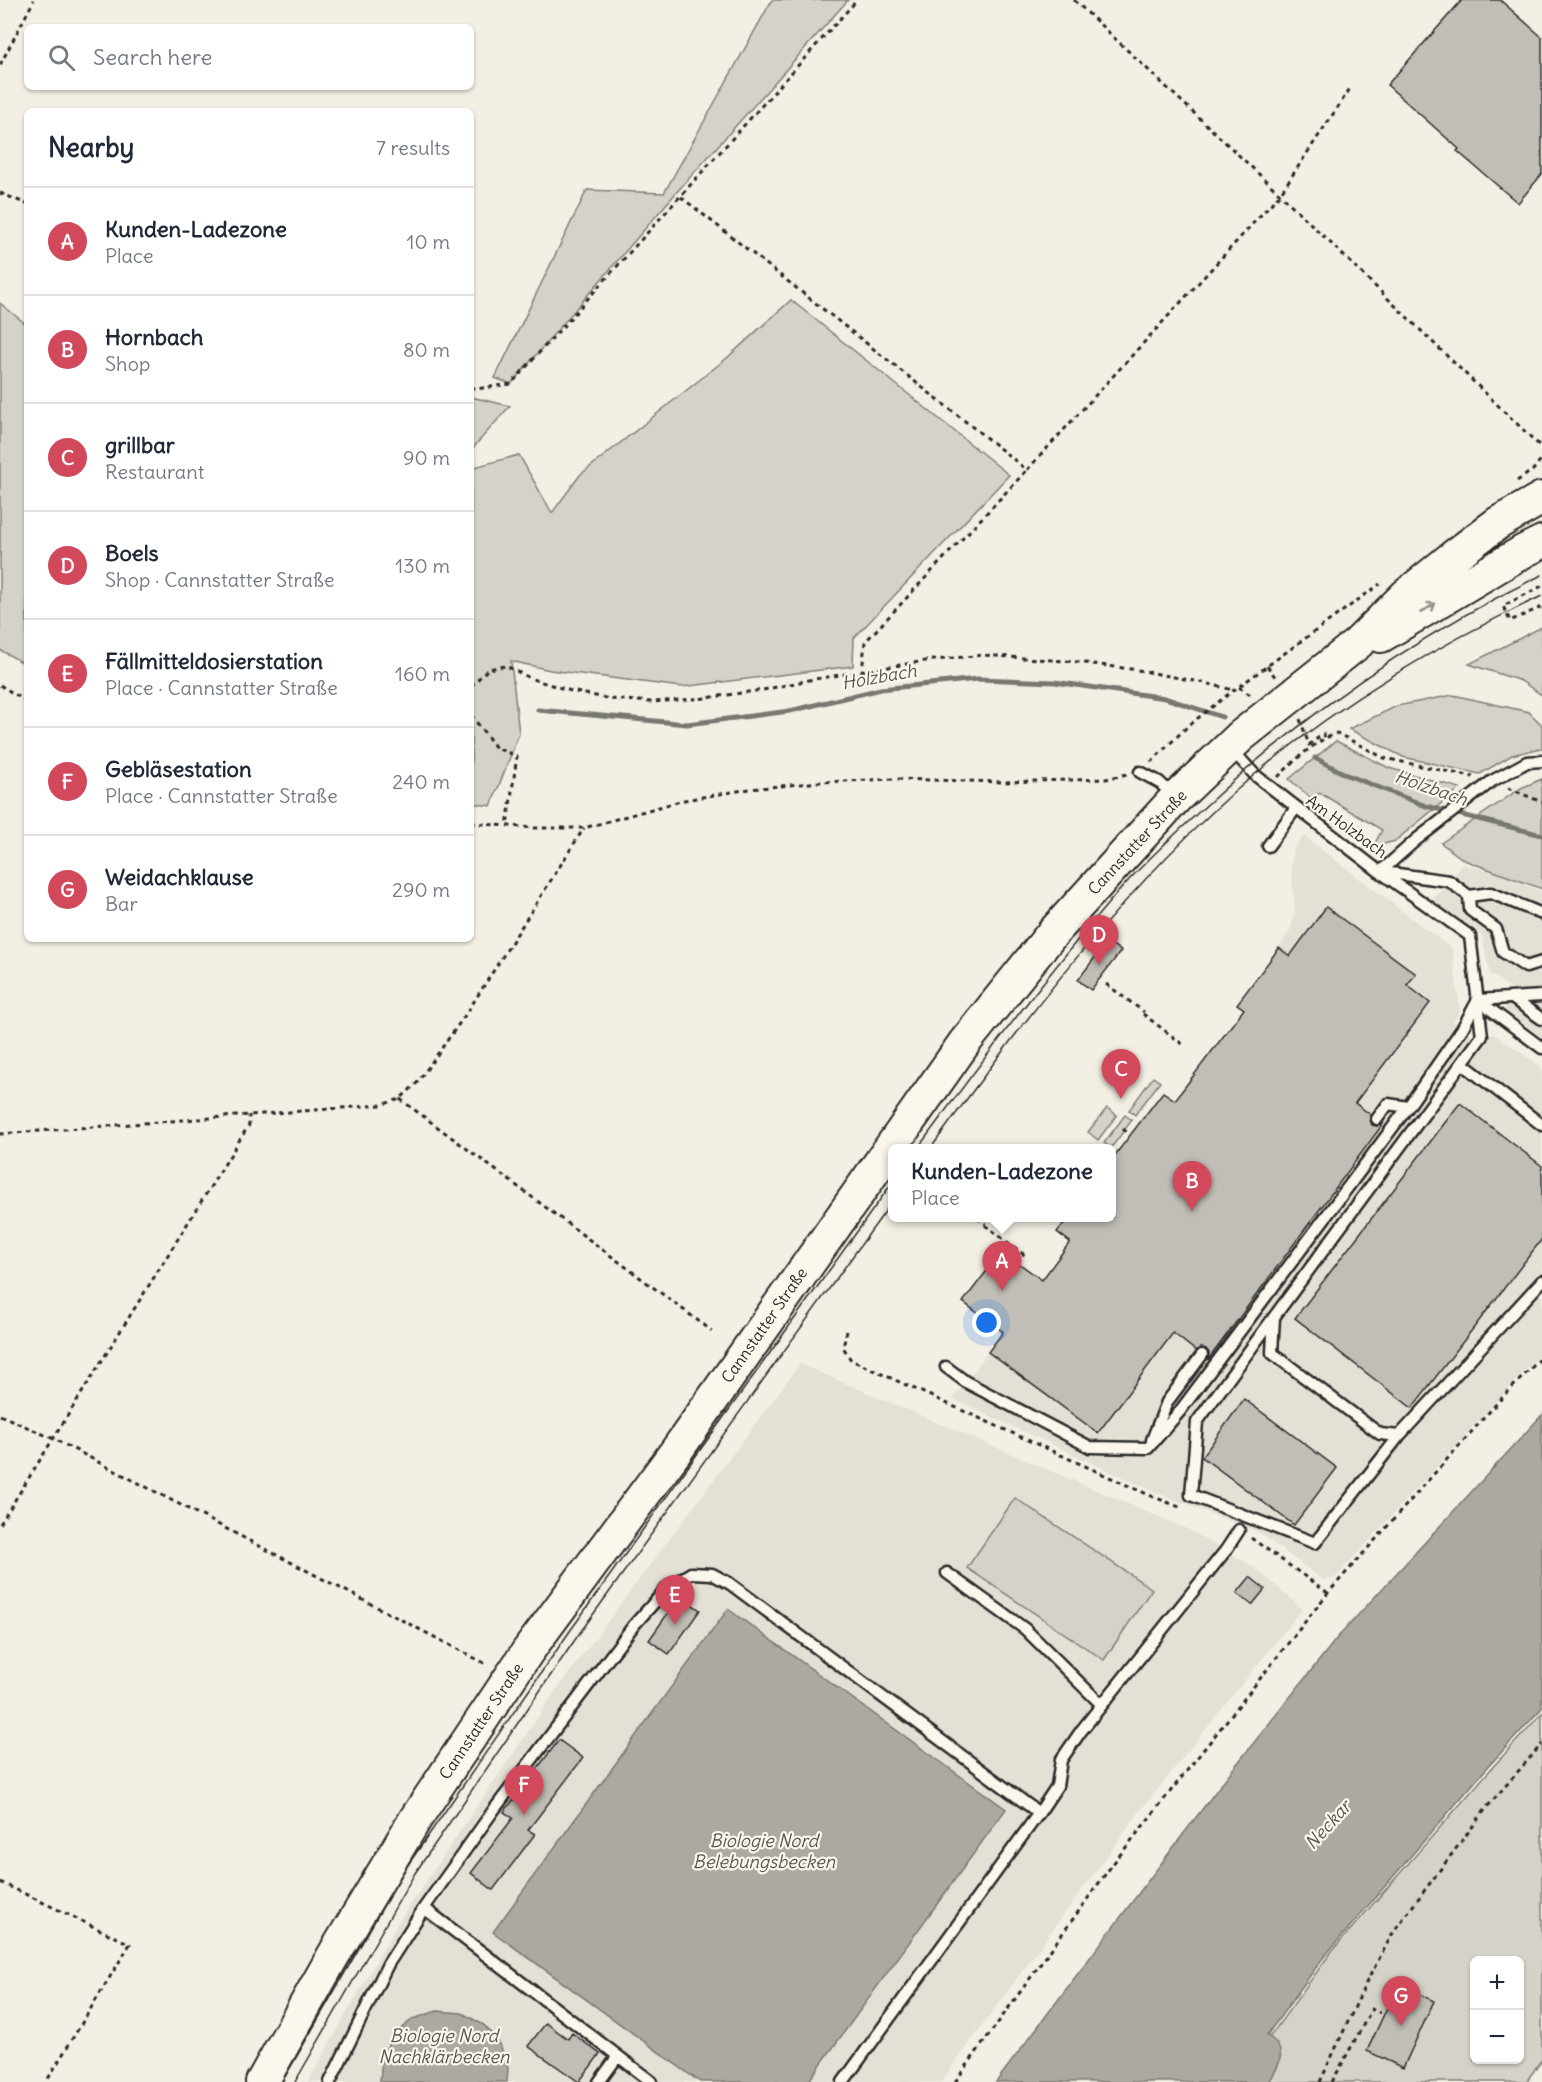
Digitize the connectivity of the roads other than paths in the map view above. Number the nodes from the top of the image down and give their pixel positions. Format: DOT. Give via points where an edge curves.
graph roads {
  1 [pos="1529,526"];
  2 [pos="1358,644"];
  3 [pos="1230,747"];
  4 [pos="1542,760"];
  5 [pos="1140,772"];
  6 [pos="1176,798"];
  7 [pos="1296,808"];
  8 [pos="1268,846"];
  9 [pos="1380,872"];
  10 [pos="1469,896"];
  11 [pos="1542,914"];
  12 [pos="1542,962"];
  13 [pos="1542,996"];
  14 [pos="1512,998"];
  15 [pos="1478,1000"];
  16 [pos="1542,1018"];
  17 [pos="1542,1048"];
  18 [pos="1463,1064"];
  19 [pos="1408,1107"];
  20 [pos="1377,1119"];
  21 [pos="1542,1125"];
  22 [pos="893,1144"];
  23 [pos="888,1151"];
  24 [pos="1542,1281"];
  25 [pos="1274,1317"];
  26 [pos="1202,1355"];
  27 [pos="946,1367"];
  28 [pos="1399,1436"];
  29 [pos="1148,1448"];
  30 [pos="1239,1530"];
  31 [pos="947,1573"];
  32 [pos="1102,1705"];
  33 [pos="1039,1813"];
  34 [pos="424,1908"];
  35 [pos="618,2056"];
  36 [pos="262,2082"];
  37 [pos="330,2082"];
  38 [pos="599,2082"];
  39 [pos="652,2082"];
  40 [pos="843,2082"];
  2 -- 1 [label="main road, Cannstatter Straße, one-way" via="1385,635"];
  1 -- 2 [label="main road, Cannstatter Straße" via="1498,523 1405,596"];
  2 -- 3 [label="main road, Cannstatter Straße"];
  3 -- 6 [label="main road, Cannstatter Straße"];
  3 -- 7 [label="lane, Am Holzbach" via="1255,775"];
  4 -- 9 [label="lane, Am Holzbach" via="1527,762 1492,781"];
  5 -- 6 [label="lane"];
  6 -- 22 [label="main road, Cannstatter Straße" via="1051,935 965,1042"];
  7 -- 8 [label="lane"];
  7 -- 9 [label="lane, Am Holzbach"];
  9 -- 10 [label="lane" via="1449,881"];
  9 -- 15 [label="lane" via="1470,936"];
  10 -- 11 [label="lane" via="1491,893"];
  10 -- 12 [label="lane" via="1470,910 1496,929 1503,952 1526,968"];
  13 -- 14 [label="lane"];
  14 -- 15 [label="lane"];
  14 -- 16 [label="lane"];
  15 -- 17 [label="lane"];
  15 -- 18 [label="lane" via="1482,1036"];
  15 -- 19 [label="lane"];
  18 -- 21 [label="lane"];
  18 -- 25 [label="lane"];
  19 -- 20 [label="lane" via="1388,1104"];
  19 -- 29 [label="lane" via="1180,1411"];
  23 -- 36 [label="main road, Cannstatter Straße" via="511,1676 410,1828"];
  24 -- 28 [label="lane"];
  25 -- 28 [label="lane" via="1272,1353 1380,1434"];
  25 -- 28 [label="lane" via="1197,1422 1191,1495 1314,1543"];
  26 -- 29 [label="lane" via="1167,1402"];
  27 -- 29 [label="lane" via="966,1382 1090,1447"];
  30 -- 32 [label="lane"];
  31 -- 32 [label="lane" via="1025,1629"];
  32 -- 33 [label="lane" via="1061,1760 1057,1786"];
  33 -- 34 [label="lane" via="729,1583 712,1574 692,1573 668,1587 634,1625"];
  33 -- 40 [label="lane"];
  34 -- 35 [label="lane"];
  34 -- 37 [label="lane" via="388,1964"];
  35 -- 38 [label="lane"];
  35 -- 39 [label="lane"];
}
